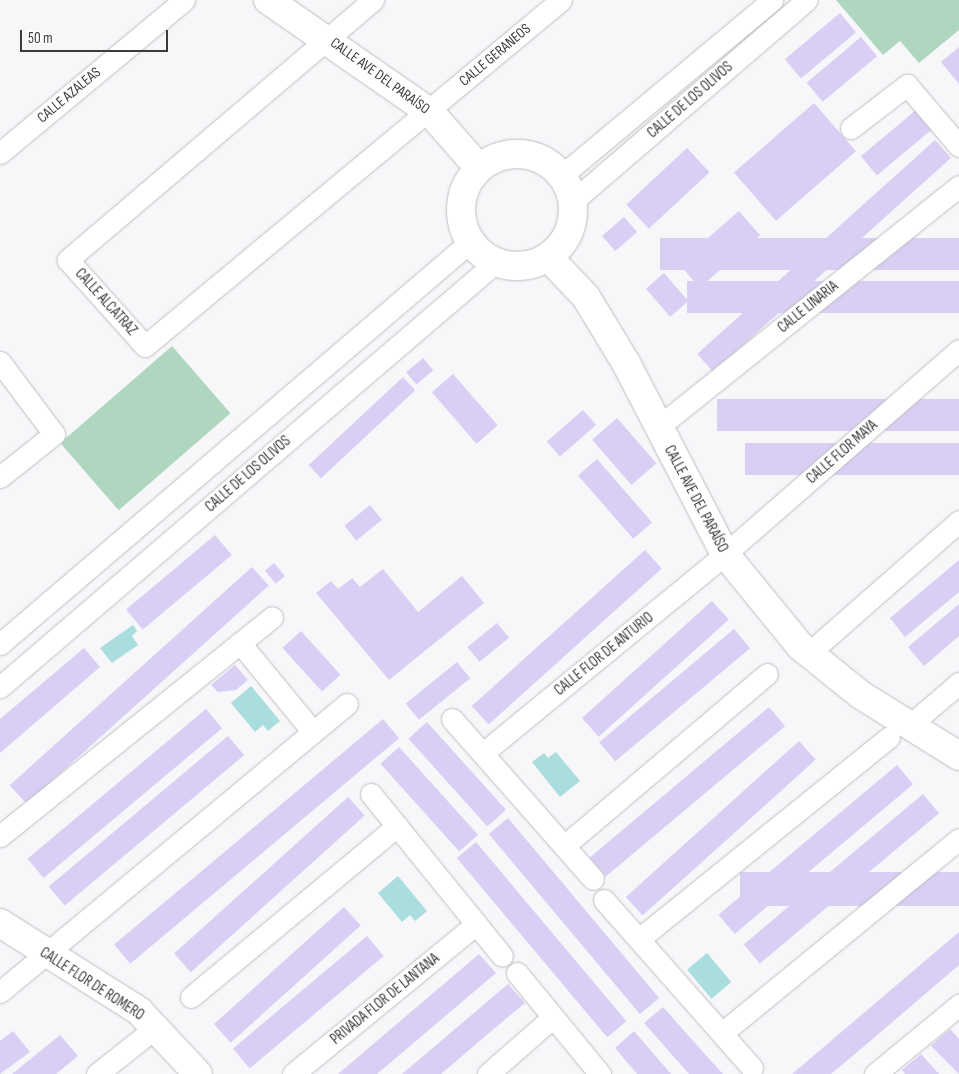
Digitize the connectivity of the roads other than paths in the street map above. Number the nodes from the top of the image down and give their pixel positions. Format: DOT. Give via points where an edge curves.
graph roads {
  1 [pos="184,0"];
  2 [pos="268,0"];
  3 [pos="373,0"];
  4 [pos="561,0"];
  5 [pos="772,0"];
  6 [pos="807,0"];
  7 [pos="326,36"];
  8 [pos="430,112"];
  9 [pos="851,128"];
  10 [pos="959,146"];
  11 [pos="0,153"];
  12 [pos="479,168"];
  13 [pos="561,176"];
  14 [pos="959,186"];
  15 [pos="573,201"];
  16 [pos="470,242"];
  17 [pos="549,258"];
  18 [pos="496,262"];
  19 [pos="959,350"];
  20 [pos="0,362"];
  21 [pos="657,428"];
  22 [pos="0,477"];
  23 [pos="959,521"];
  24 [pos="725,554"];
  25 [pos="272,617"];
  26 [pos="240,643"];
  27 [pos="0,644"];
  28 [pos="809,653"];
  29 [pos="767,674"];
  30 [pos="959,683"];
  31 [pos="0,687"];
  32 [pos="347,704"];
  33 [pos="452,719"];
  34 [pos="899,731"];
  35 [pos="313,732"];
  36 [pos="483,753"];
  37 [pos="959,756"];
  38 [pos="371,794"];
  39 [pos="398,826"];
  40 [pos="0,836"];
  41 [pos="959,839"];
  42 [pos="564,846"];
  43 [pos="593,878"];
  44 [pos="604,900"];
  45 [pos="0,923"];
  46 [pos="476,924"];
  47 [pos="639,939"];
  48 [pos="46,954"];
  49 [pos="502,956"];
  50 [pos="517,974"];
  51 [pos="0,992"];
  52 [pos="191,997"];
  53 [pos="959,1005"];
  54 [pos="553,1017"];
  55 [pos="155,1028"];
  56 [pos="722,1034"];
  57 [pos="752,1068"];
  58 [pos="97,1074"];
  59 [pos="198,1074"];
  60 [pos="293,1074"];
  61 [pos="488,1074"];
  62 [pos="600,1074"];
  63 [pos="875,1074"];
  1 -- 11 [label="street, CALLE AZALEAS"];
  2 -- 7 [label="street, CALLE AVE DEL PARAÍSO"];
  3 -- 7 [label="street"];
  4 -- 8 [label="street, CALLE GERANEOS"];
  5 -- 13 [label="street, CALLE DE LOS OLIVOS"];
  6 -- 15 [label="street, CALLE DE LOS OLIVOS"];
  7 -- 8 [label="street, CALLE AVE DEL PARAÍSO"];
  7 -- 8 [label="street, CALLE ALCATRAZ" via="68,260 145,346"];
  8 -- 12 [label="street, CALLE AVE DEL PARAÍSO"];
  9 -- 10 [label="street" via="907,85"];
  12 -- 13 [label="street" via="506,154 523,154 542,159"];
  12 -- 16 [label="street" via="461,202 464,230"];
  13 -- 15 [label="street"];
  14 -- 21 [label="street, CALLE LINARIA"];
  15 -- 17 [label="street" via="572,226 564,244"];
  16 -- 18 [label="street"];
  16 -- 27 [label="street"];
  17 -- 18 [label="street" via="529,266"];
  17 -- 21 [label="street, CALLE AVE DEL PARAÍSO" via="586,297 626,363"];
  18 -- 31 [label="street, CALLE DE LOS OLIVOS"];
  19 -- 24 [label="street, CALLE FLOR MAYA"];
  20 -- 22 [label="street" via="54,434"];
  21 -- 24 [label="street, CALLE AVE DEL PARAÍSO"];
  23 -- 28 [label="street"];
  24 -- 28 [label="street, CALLE AVE DEL PARAÍSO"];
  24 -- 36 [label="street, CALLE FLOR DE ANTURIO"];
  25 -- 26 [label="street"];
  26 -- 35 [label="street"];
  26 -- 40 [label="street"];
  28 -- 34 [label="street, CALLE AVE DEL PARAÍSO"];
  29 -- 42 [label="street"];
  30 -- 34 [label="street"];
  32 -- 35 [label="street"];
  33 -- 36 [label="street"];
  34 -- 37 [label="street, CALLE AVE DEL PARAÍSO"];
  34 -- 47 [label="street"];
  35 -- 48 [label="street"];
  36 -- 42 [label="street"];
  38 -- 39 [label="street"];
  39 -- 46 [label="street"];
  39 -- 52 [label="street"];
  41 -- 56 [label="street"];
  42 -- 43 [label="street"];
  44 -- 47 [label="street"];
  45 -- 48 [label="street, CALLE FLOR DE ROMERO"];
  46 -- 49 [label="street"];
  46 -- 60 [label="street, PRIVADA FLOR DE LANTANA"];
  47 -- 56 [label="street"];
  48 -- 51 [label="street"];
  48 -- 55 [label="street, CALLE FLOR DE ROMERO" via="139,1011"];
  50 -- 54 [label="street"];
  53 -- 63 [label="street"];
  54 -- 61 [label="street"];
  54 -- 62 [label="street"];
  55 -- 58 [label="street"];
  55 -- 59 [label="street, CALLE FLOR DE ROMERO"];
  56 -- 57 [label="street"];
}
